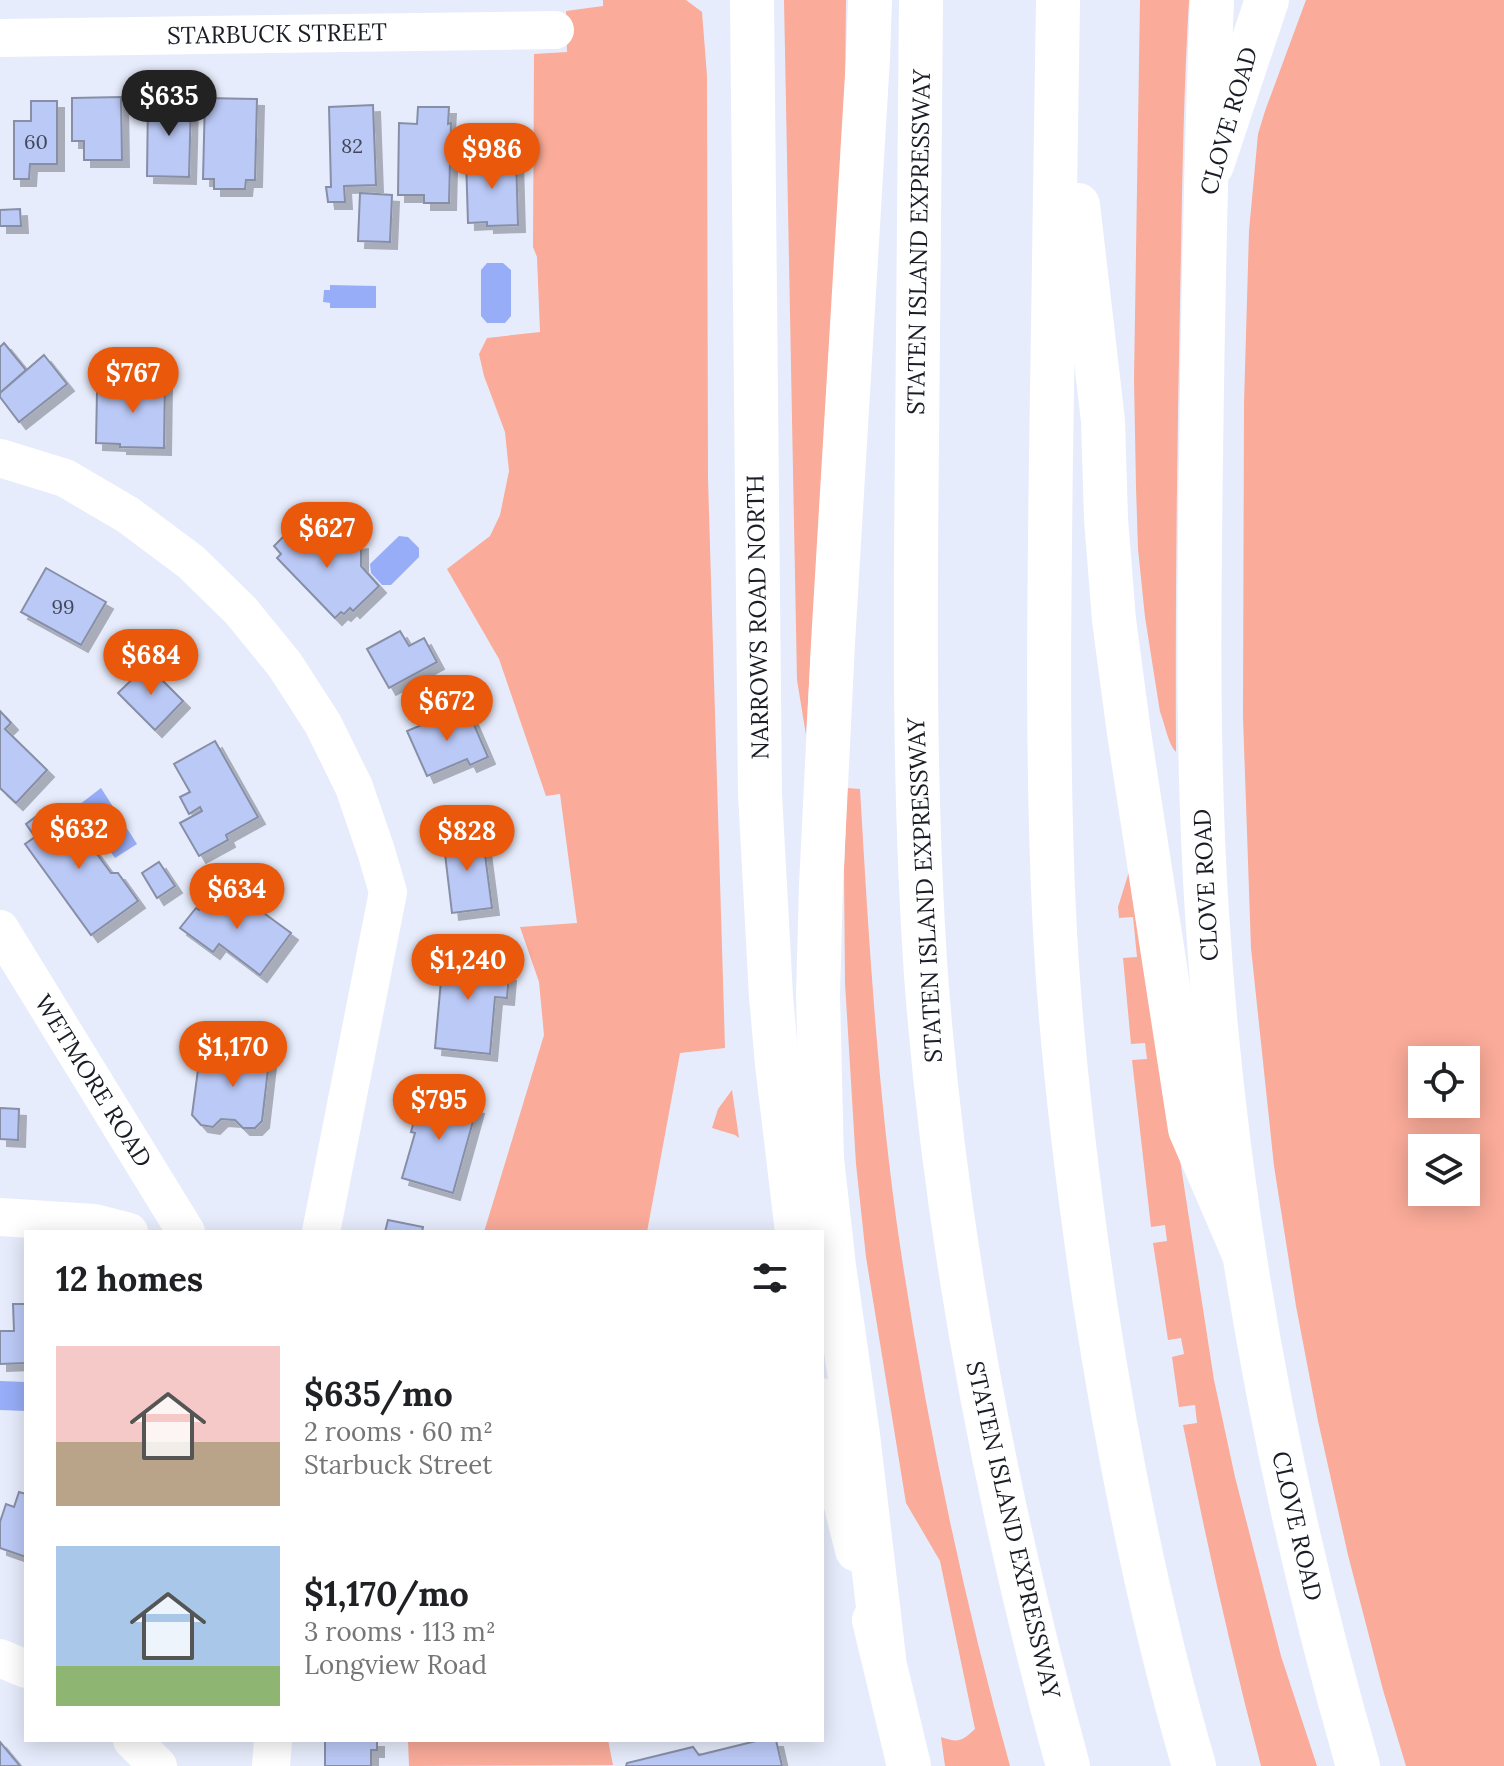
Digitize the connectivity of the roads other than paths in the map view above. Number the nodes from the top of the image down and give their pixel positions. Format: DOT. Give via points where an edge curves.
graph roads {
  1 [pos="752,0"];
  2 [pos="870,0"];
  3 [pos="921,0"];
  4 [pos="1212,0"];
  5 [pos="1267,0"];
  6 [pos="1058,14"];
  7 [pos="555,30"];
  8 [pos="0,38"];
  9 [pos="1205,186"];
  10 [pos="0,458"];
  11 [pos="0,929"];
  12 [pos="0,1217"];
  13 [pos="121,1230"];
  14 [pos="185,1230"];
  15 [pos="321,1230"];
  16 [pos="797,1230"];
  17 [pos="1243,1252"];
  18 [pos="824,1410"];
  19 [pos="0,1658"];
  20 [pos="884,1658"];
  21 [pos="24,1668"];
  22 [pos="134,1742"];
  23 [pos="273,1742"];
  24 [pos="158,1766"];
  25 [pos="271,1766"];
  26 [pos="909,1766"];
  27 [pos="1068,1766"];
  28 [pos="1194,1766"];
  29 [pos="1358,1766"];
  1 -- 16 [label="main road, NARROWS ROAD NORTH" via="760,794 775,1037"];
  2 -- 20 [label="main road" via="818,995 822,1159"];
  3 -- 27 [label="main road, STATEN ISLAND EXPRESSWAY" via="915,731 927,979 972,1345 1025,1600"];
  4 -- 9 [label="main road"];
  5 -- 9 [label="main road, CLOVE ROAD"];
  6 -- 17 [label="main road" via="1103,421 1113,607 1133,763 1190,1129"];
  6 -- 28 [label="main road" via="1048,670 1060,1006 1081,1199 1113,1414 1152,1602"];
  7 -- 8 [label="street, STARBUCK STREET"];
  9 -- 17 [label="main road, CLOVE ROAD" via="1199,580 1202,819 1218,1044"];
  10 -- 15 [label="street" via="65,478 128,515 191,562 285,665 323,724 354,787 388,892"];
  11 -- 14 [label="street, WETMORE ROAD"];
  12 -- 13 [label="street" via="94,1223"];
  17 -- 29 [label="main road, CLOVE ROAD" via="1291,1505"];
  18 -- 20 [label="main road"];
  19 -- 21 [label="street"];
  20 -- 26 [label="main road"];
  22 -- 24 [label="street"];
  23 -- 25 [label="street"];
}
